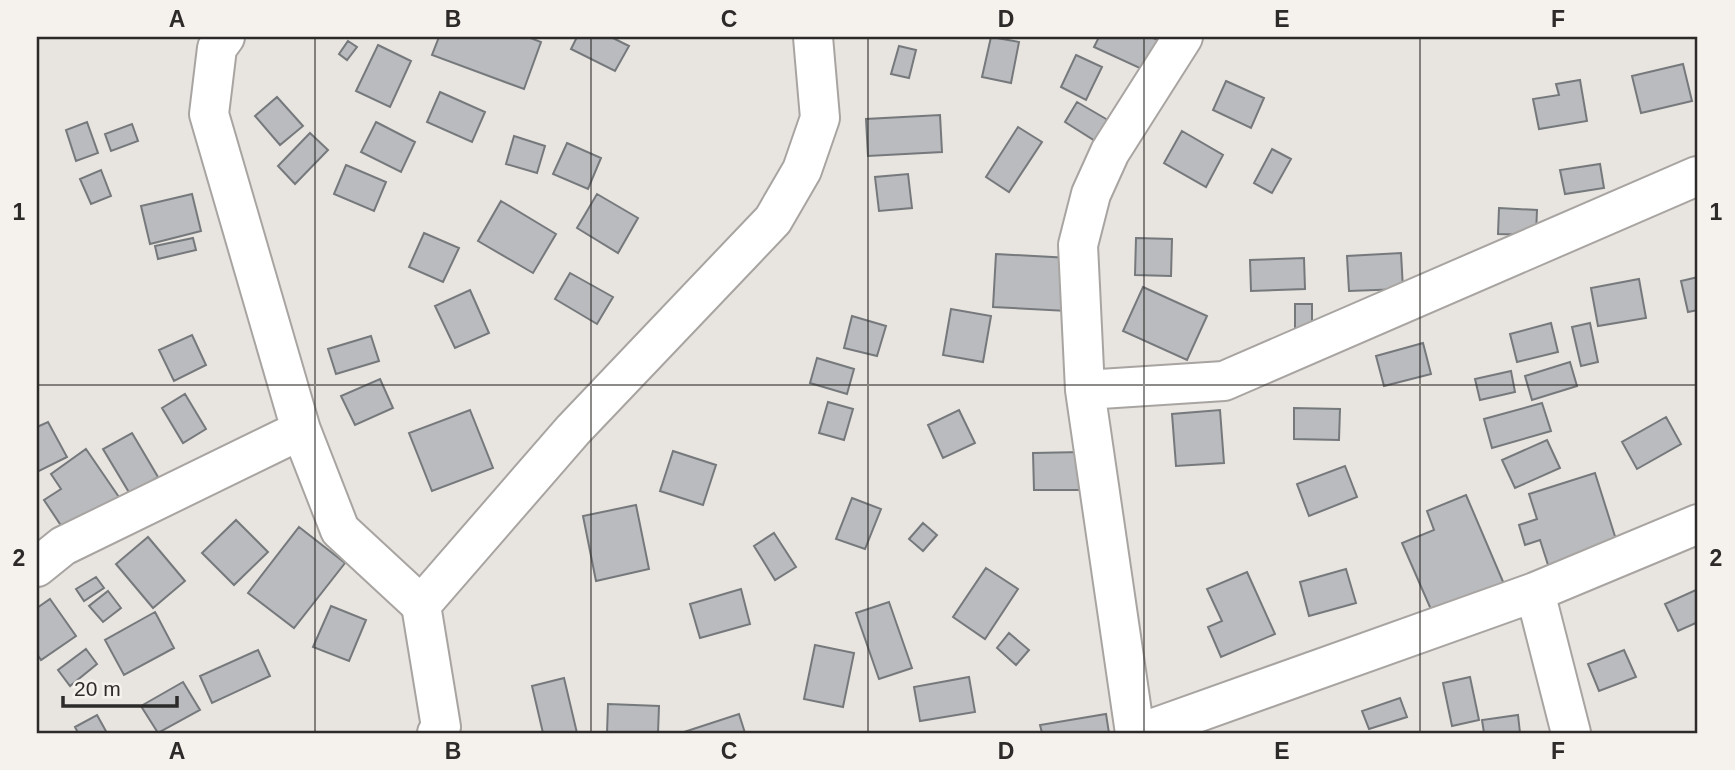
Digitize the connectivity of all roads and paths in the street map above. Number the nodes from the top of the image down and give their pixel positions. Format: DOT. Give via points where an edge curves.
graph roads {
  1 [pos="813,37"];
  2 [pos="1184,37"];
  3 [pos="214,40"];
  4 [pos="1697,176"];
  5 [pos="1085,390"];
  6 [pos="301,430"];
  7 [pos="1698,524"];
  8 [pos="37,566"];
  9 [pos="1535,592"];
  10 [pos="421,606"];
  11 [pos="441,731"];
  12 [pos="1138,733"];
  13 [pos="1571,733"];
  1 -- 10 [label="street" via="820,118 802,170 773,220 573,430"];
  2 -- 5 [label="street" via="1110,152 1091,194 1078,245"];
  3 -- 6 [label="street" via="209,114"];
  4 -- 5 [label="street" via="1224,381"];
  5 -- 12 [label="street"];
  6 -- 8 [label="street" via="63,546"];
  6 -- 10 [label="street" via="340,530"];
  7 -- 9 [label="street"];
  9 -- 12 [label="street"];
  9 -- 13 [label="street"];
  10 -- 11 [label="street"];
}
